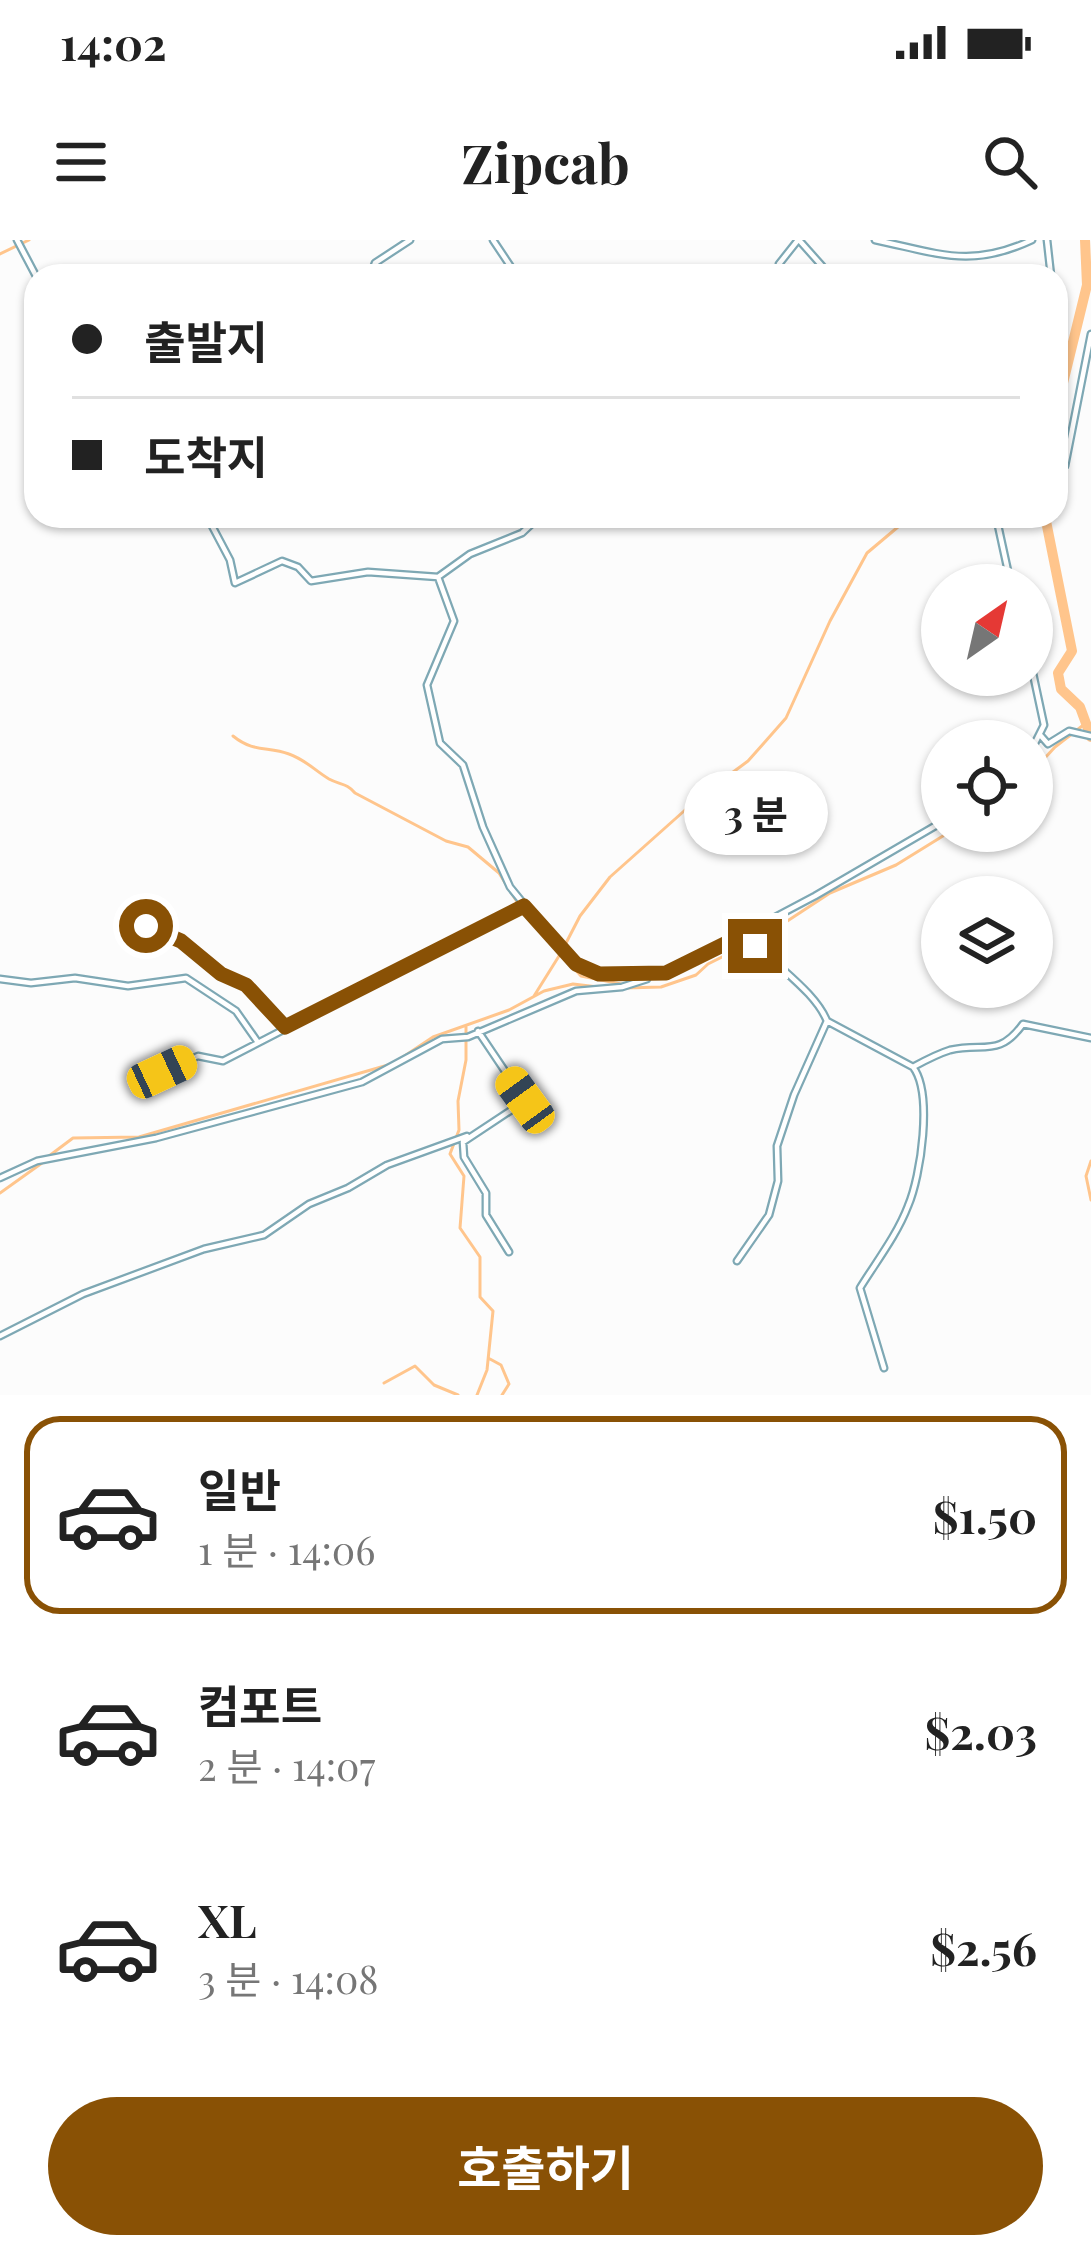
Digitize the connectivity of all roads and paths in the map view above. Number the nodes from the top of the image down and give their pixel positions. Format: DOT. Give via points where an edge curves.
graph roads {
  1 [pos="410,240"];
  2 [pos="798,240"];
  3 [pos="875,240"];
  4 [pos="1032,240"];
  5 [pos="375,264"];
  6 [pos="779,264"];
  7 [pos="820,264"];
  8 [pos="1091,334"];
  9 [pos="1068,451"];
  10 [pos="215,528"];
  11 [pos="527,528"];
  12 [pos="999,528"];
  13 [pos="1006,564"];
  14 [pos="439,577"];
  15 [pos="1091,736"];
  16 [pos="1053,741"];
  17 [pos="921,834"];
  18 [pos="524,906"];
  19 [pos="133,929"];
  20 [pos="751,931"];
  21 [pos="584,970"];
  22 [pos="655,975"];
  23 [pos="0,979"];
  24 [pos="576,991"];
  25 [pos="827,1021"];
  26 [pos="285,1027"];
  27 [pos="478,1031"];
  28 [pos="1091,1038"];
  29 [pos="257,1041"];
  30 [pos="913,1067"];
  31 [pos="162,1072"];
  32 [pos="467,1136"];
  33 [pos="0,1178"];
  34 [pos="509,1252"];
  35 [pos="737,1261"];
  36 [pos="0,1336"];
  37 [pos="884,1368"];
  1 -- 5 [label="street"];
  2 -- 6 [label="street"];
  2 -- 7 [label="street"];
  3 -- 4 [label="street" via="963,259"];
  8 -- 9 [label="street"];
  10 -- 14 [label="street" via="235,584 282,561 311,581 368,572"];
  11 -- 14 [label="street"];
  12 -- 13 [label="street"];
  14 -- 18 [label="street" via="454,620 428,685 440,743 463,765 495,856"];
  15 -- 16 [label="street" via="1069,731"];
  17 -- 20 [label="street"];
  18 -- 21 [label="street"];
  18 -- 26 [label="street"];
  19 -- 26 [label="street" via="146,926 188,946 250,988"];
  20 -- 22 [label="street"];
  20 -- 25 [label="street" via="755,946 795,976"];
  21 -- 22 [label="street"];
  21 -- 24 [label="street"];
  22 -- 24 [label="street"];
  23 -- 29 [label="street" via="128,986 186,978 236,1011"];
  24 -- 27 [label="street"];
  25 -- 30 [label="street"];
  25 -- 35 [label="street" via="777,1146 769,1215"];
  26 -- 29 [label="street"];
  27 -- 32 [label="street" via="525,1100"];
  27 -- 33 [label="street" via="418,1049 362,1082 37,1161"];
  28 -- 30 [label="street" via="1023,1024 995,1048 954,1049"];
  29 -- 31 [label="street" via="223,1060 197,1057"];
  30 -- 37 [label="street" via="923,1129 914,1188 860,1288"];
  32 -- 34 [label="street" via="464,1157"];
  32 -- 36 [label="street" via="387,1165 256,1238 83,1294"];
}
